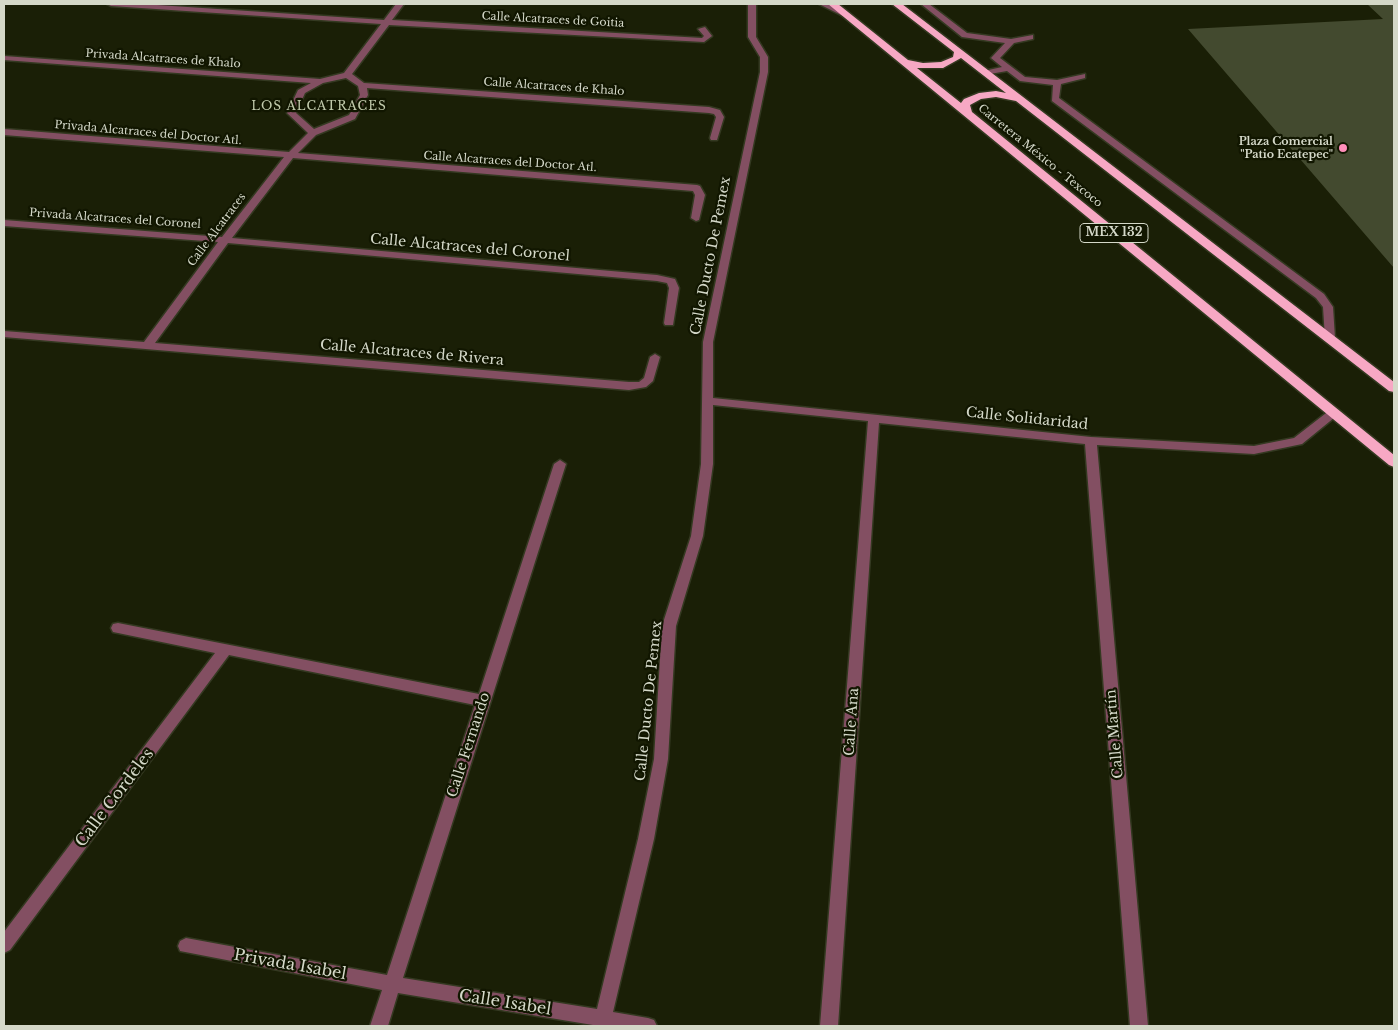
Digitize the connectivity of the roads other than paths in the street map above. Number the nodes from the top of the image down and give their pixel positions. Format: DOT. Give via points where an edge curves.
graph roads {
  1 [pos="111,4"];
  2 [pos="400,4"];
  3 [pos="752,4"];
  4 [pos="822,4"];
  5 [pos="833,4"];
  6 [pos="897,4"];
  7 [pos="925,4"];
  8 [pos="846,14"];
  9 [pos="385,22"];
  10 [pos="702,29"];
  11 [pos="1030,37"];
  12 [pos="1011,41"];
  13 [pos="958,51"];
  14 [pos="4,58"];
  15 [pos="904,62"];
  16 [pos="1009,68"];
  17 [pos="987,73"];
  18 [pos="347,74"];
  19 [pos="1082,76"];
  20 [pos="320,82"];
  21 [pos="1056,83"];
  22 [pos="362,84"];
  23 [pos="1021,99"];
  24 [pos="968,113"];
  25 [pos="4,132"];
  26 [pos="313,133"];
  27 [pos="714,138"];
  28 [pos="290,156"];
  29 [pos="696,218"];
  30 [pos="4,223"];
  31 [pos="225,240"];
  32 [pos="669,323"];
  33 [pos="4,334"];
  34 [pos="1330,338"];
  35 [pos="147,346"];
  36 [pos="655,357"];
  37 [pos="1394,388"];
  38 [pos="708,400"];
  39 [pos="1334,413"];
  40 [pos="874,418"];
  41 [pos="1091,441"];
  42 [pos="1394,462"];
  43 [pos="560,464"];
  44 [pos="118,628"];
  45 [pos="226,650"];
  46 [pos="483,701"];
  47 [pos="4,945"];
  48 [pos="186,946"];
  49 [pos="393,984"];
  50 [pos="603,1019"];
  51 [pos="379,1026"];
  52 [pos="648,1026"];
  53 [pos="829,1026"];
  54 [pos="1139,1026"];
  1 -- 9 [label="street"];
  2 -- 9 [label="street"];
  3 -- 38 [label="street, Calle Ducto De Pemex" via="752,37 764,57 764,72 708,342"];
  4 -- 8 [label="street"];
  5 -- 8 [label="highway, Carretera México - Texcoco / MEX 132"];
  6 -- 13 [label="highway, MEX 132"];
  7 -- 12 [label="street" via="965,35"];
  8 -- 15 [label="highway, Carretera México - Texcoco / MEX 132"];
  9 -- 10 [label="street, Calle Alcatraces de Goitia" via="704,40 708,36"];
  9 -- 18 [label="street"];
  11 -- 12 [label="street"];
  12 -- 16 [label="street" via="995,58"];
  13 -- 15 [label="highway" via="956,59 943,65 923,66"];
  13 -- 17 [label="highway, MEX 132"];
  14 -- 20 [label="street, Privada Alcatraces de Khalo"];
  15 -- 24 [label="highway, Carretera México - Texcoco / MEX 132"];
  16 -- 17 [label="street"];
  16 -- 21 [label="street" via="1023,79"];
  17 -- 23 [label="highway, MEX 132"];
  18 -- 20 [label="street"];
  18 -- 22 [label="street"];
  19 -- 21 [label="street"];
  20 -- 26 [label="street" via="301,92 290,112"];
  21 -- 34 [label="street" via="1055,99 1320,296 1328,307"];
  22 -- 26 [label="street, Calle Alcatraces" via="364,95 352,117"];
  22 -- 27 [label="street, Calle Alcatraces de Khalo" via="710,110 720,117"];
  23 -- 24 [label="highway" via="1005,95 979,96 966,105"];
  23 -- 34 [label="highway, MEX 132"];
  24 -- 39 [label="highway, Carretera México - Texcoco / MEX 132"];
  25 -- 28 [label="street, Privada Alcatraces del Doctor Atl."];
  26 -- 28 [label="street, Calle Alcatraces"];
  28 -- 29 [label="street, Calle Alcatraces del Doctor Atl." via="697,188 700,195"];
  28 -- 31 [label="street, Calle Alcatraces"];
  30 -- 31 [label="street, Privada Alcatraces del Coronel"];
  31 -- 32 [label="street, Calle Alcatraces del Coronel" via="656,278 671,281 674,288"];
  31 -- 35 [label="street, Calle Alcatraces"];
  33 -- 35 [label="street"];
  34 -- 37 [label="highway, MEX 132"];
  35 -- 36 [label="street, Calle Alcatraces de Rivera" via="629,386 642,385 649,379"];
  38 -- 40 [label="street, Calle Solidaridad"];
  38 -- 50 [label="street, Calle Ducto De Pemex" via="707,464 697,536 669,626 661,759 646,839"];
  39 -- 41 [label="street, Calle Solidaridad" via="1298,441 1254,450"];
  39 -- 42 [label="highway, Carretera México - Texcoco / MEX 132"];
  40 -- 41 [label="street, Calle Solidaridad"];
  40 -- 53 [label="street, Calle Ana"];
  41 -- 54 [label="street, Calle Martín"];
  43 -- 46 [label="street, Calle Fernando"];
  44 -- 45 [label="street"];
  45 -- 46 [label="street"];
  45 -- 47 [label="street, Calle Cordeles"];
  46 -- 49 [label="street, Calle Fernando"];
  48 -- 49 [label="street, Privada Isabel"];
  49 -- 50 [label="street, Calle Isabel"];
  49 -- 51 [label="street, Calle Fernando"];
  50 -- 52 [label="street, Calle Isabel"];
}
